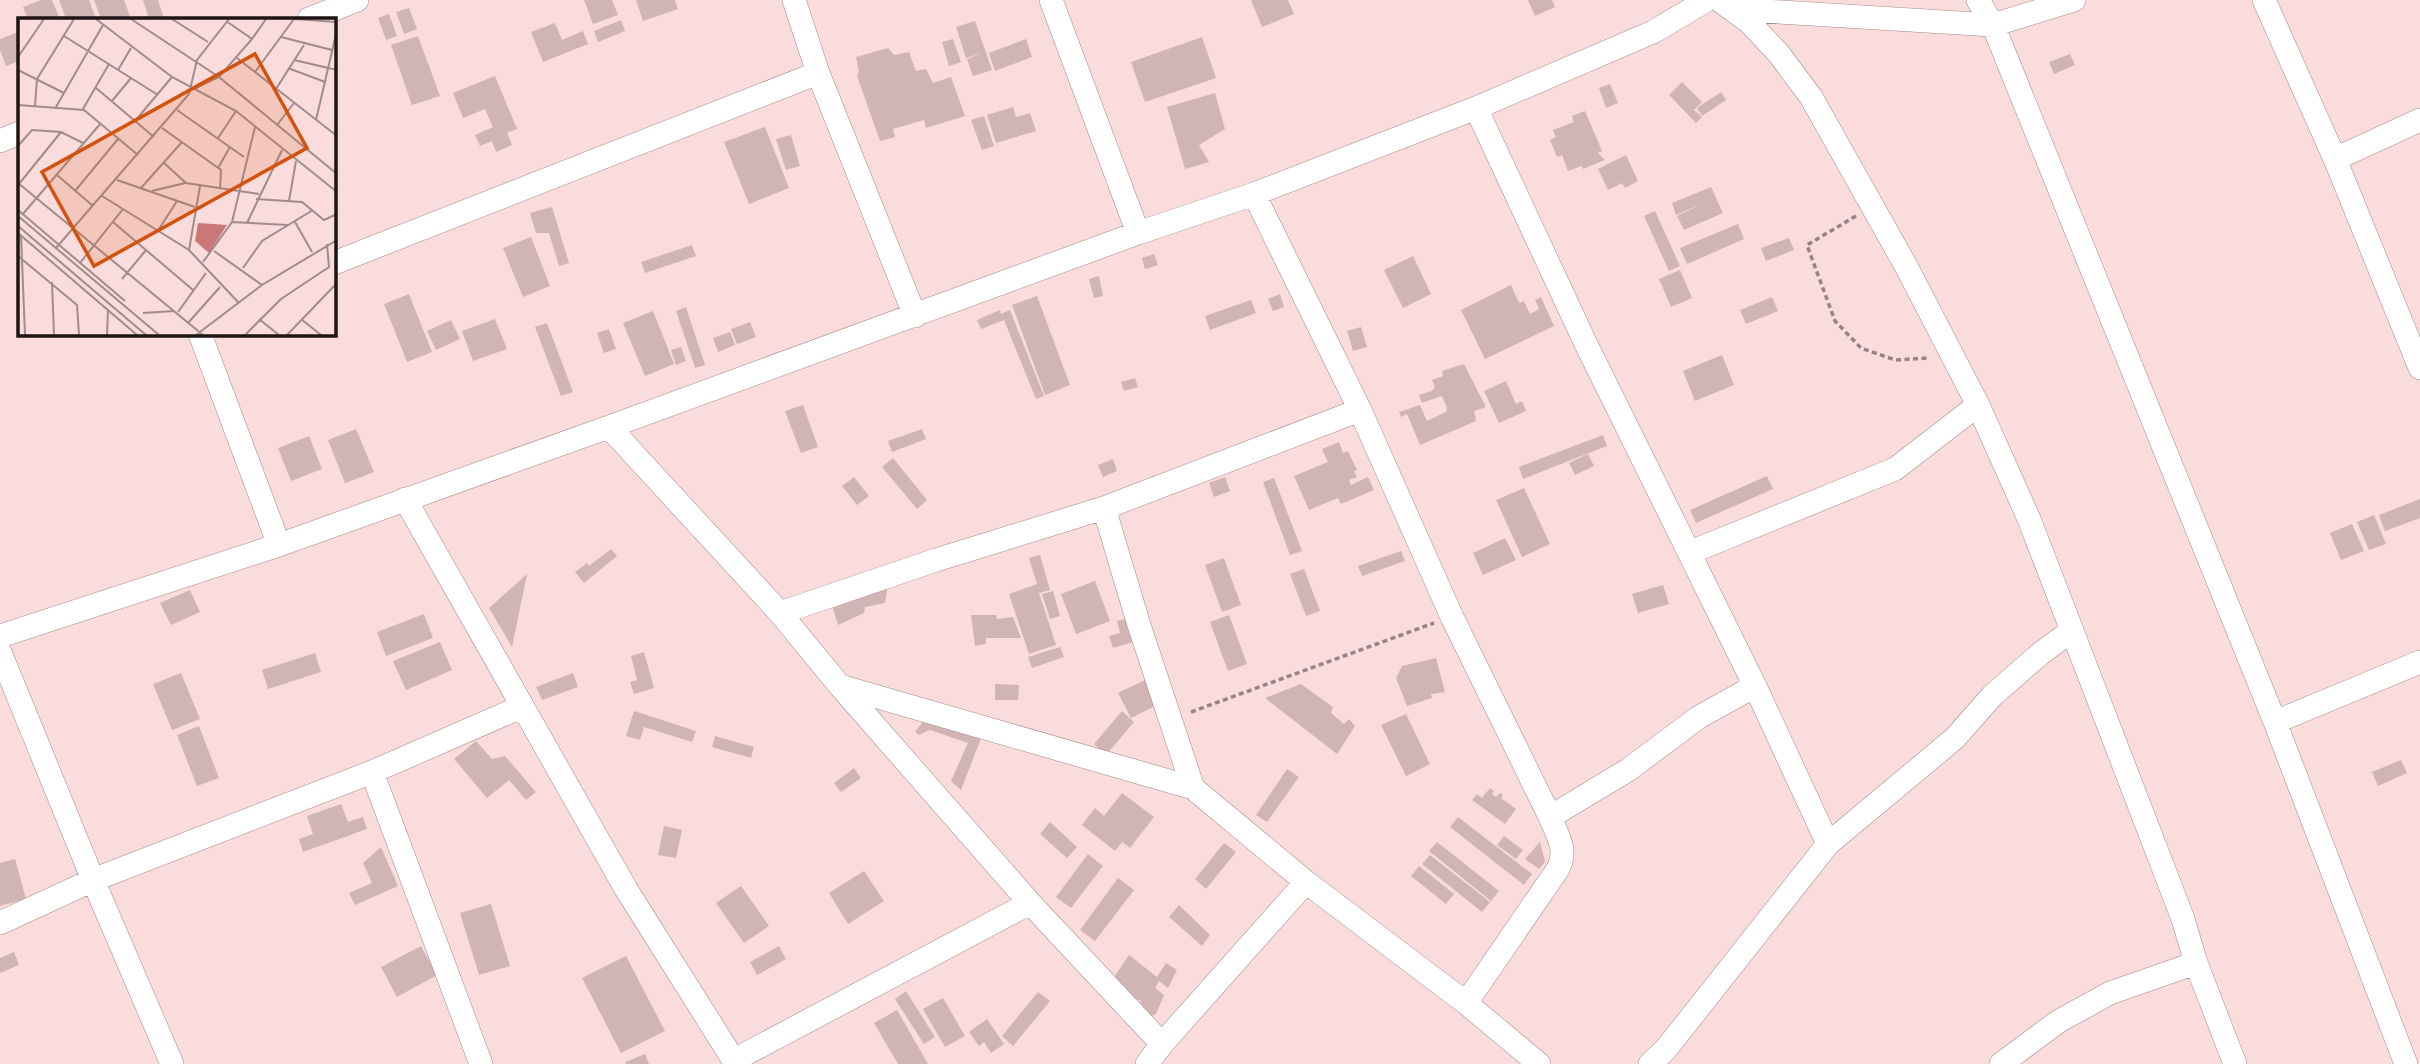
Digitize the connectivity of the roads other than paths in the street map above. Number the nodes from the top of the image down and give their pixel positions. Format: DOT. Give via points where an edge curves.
graph roads {
  1 [pos="357,0"];
  2 [pos="794,0"];
  3 [pos="1707,0"];
  4 [pos="1978,0"];
  5 [pos="2074,0"];
  6 [pos="2264,0"];
  7 [pos="1058,2"];
  8 [pos="1725,4"];
  9 [pos="312,18"];
  10 [pos="1993,25"];
  11 [pos="818,74"];
  12 [pos="1475,108"];
  13 [pos="2420,120"];
  14 [pos="18,133"];
  15 [pos="0,141"];
  16 [pos="2334,159"];
  17 [pos="1254,194"];
  18 [pos="1138,233"];
  19 [pos="336,262"];
  20 [pos="915,316"];
  21 [pos="201,336"];
  22 [pos="2420,368"];
  23 [pos="1978,405"];
  24 [pos="1360,410"];
  25 [pos="609,427"];
  26 [pos="405,499"];
  27 [pos="1104,508"];
  28 [pos="279,545"];
  29 [pos="1691,552"];
  30 [pos="780,613"];
  31 [pos="2071,631"];
  32 [pos="0,636"];
  33 [pos="0,652"];
  34 [pos="2420,662"];
  35 [pos="840,686"];
  36 [pos="1755,686"];
  37 [pos="521,707"];
  38 [pos="2275,722"];
  39 [pos="372,772"];
  40 [pos="1193,788"];
  41 [pos="1550,817"];
  42 [pos="1828,844"];
  43 [pos="93,880"];
  44 [pos="1306,881"];
  45 [pos="1030,903"];
  46 [pos="0,923"];
  47 [pos="2196,963"];
  48 [pos="1466,1003"];
  49 [pos="1162,1044"];
  50 [pos="735,1062"];
  51 [pos="172,1064"];
  52 [pos="481,1064"];
  53 [pos="1147,1064"];
  54 [pos="1539,1064"];
  55 [pos="1650,1064"];
  56 [pos="2001,1064"];
  57 [pos="2235,1064"];
  58 [pos="2406,1064"];
  1 -- 9 [label="street"];
  2 -- 11 [label="street"];
  3 -- 12 [label="street" via="1654,32"];
  4 -- 10 [label="street"];
  5 -- 10 [label="street"];
  6 -- 16 [label="street"];
  7 -- 18 [label="street"];
  8 -- 10 [label="street"];
  8 -- 23 [label="street" via="1779,54 1811,97"];
  10 -- 38 [label="street"];
  11 -- 19 [label="street"];
  11 -- 20 [label="street"];
  12 -- 17 [label="street"];
  12 -- 29 [label="street"];
  13 -- 16 [label="street"];
  14 -- 15 [label="street"];
  16 -- 22 [label="street"];
  17 -- 18 [label="street"];
  17 -- 24 [label="street"];
  18 -- 20 [label="street"];
  20 -- 25 [label="street"];
  21 -- 28 [label="street"];
  23 -- 29 [label="street" via="1895,469"];
  23 -- 31 [label="street" via="2029,519"];
  24 -- 27 [label="street"];
  24 -- 41 [label="street" via="1452,617"];
  25 -- 26 [label="street"];
  25 -- 30 [label="street"];
  26 -- 28 [label="street"];
  26 -- 37 [label="street"];
  27 -- 30 [label="street"];
  27 -- 40 [label="street"];
  28 -- 32 [label="street"];
  29 -- 36 [label="street"];
  30 -- 35 [label="street"];
  31 -- 42 [label="street" via="1992,696 1955,738"];
  31 -- 47 [label="street"];
  33 -- 43 [label="street"];
  34 -- 38 [label="street"];
  35 -- 40 [label="street"];
  35 -- 45 [label="street"];
  36 -- 41 [label="street" via="1699,717 1628,770"];
  36 -- 42 [label="street"];
  37 -- 39 [label="street"];
  37 -- 50 [label="street" via="626,890"];
  38 -- 58 [label="street"];
  39 -- 43 [label="street"];
  39 -- 52 [label="street"];
  40 -- 44 [label="street"];
  41 -- 48 [label="street" via="1563,859"];
  42 -- 55 [label="street"];
  43 -- 46 [label="street"];
  43 -- 51 [label="street"];
  44 -- 48 [label="street"];
  44 -- 49 [label="street"];
  45 -- 49 [label="street"];
  45 -- 50 [label="street"];
  47 -- 56 [label="street" via="2110,993 2059,1021"];
  47 -- 57 [label="street"];
  48 -- 54 [label="street"];
  49 -- 53 [label="street"];
}
